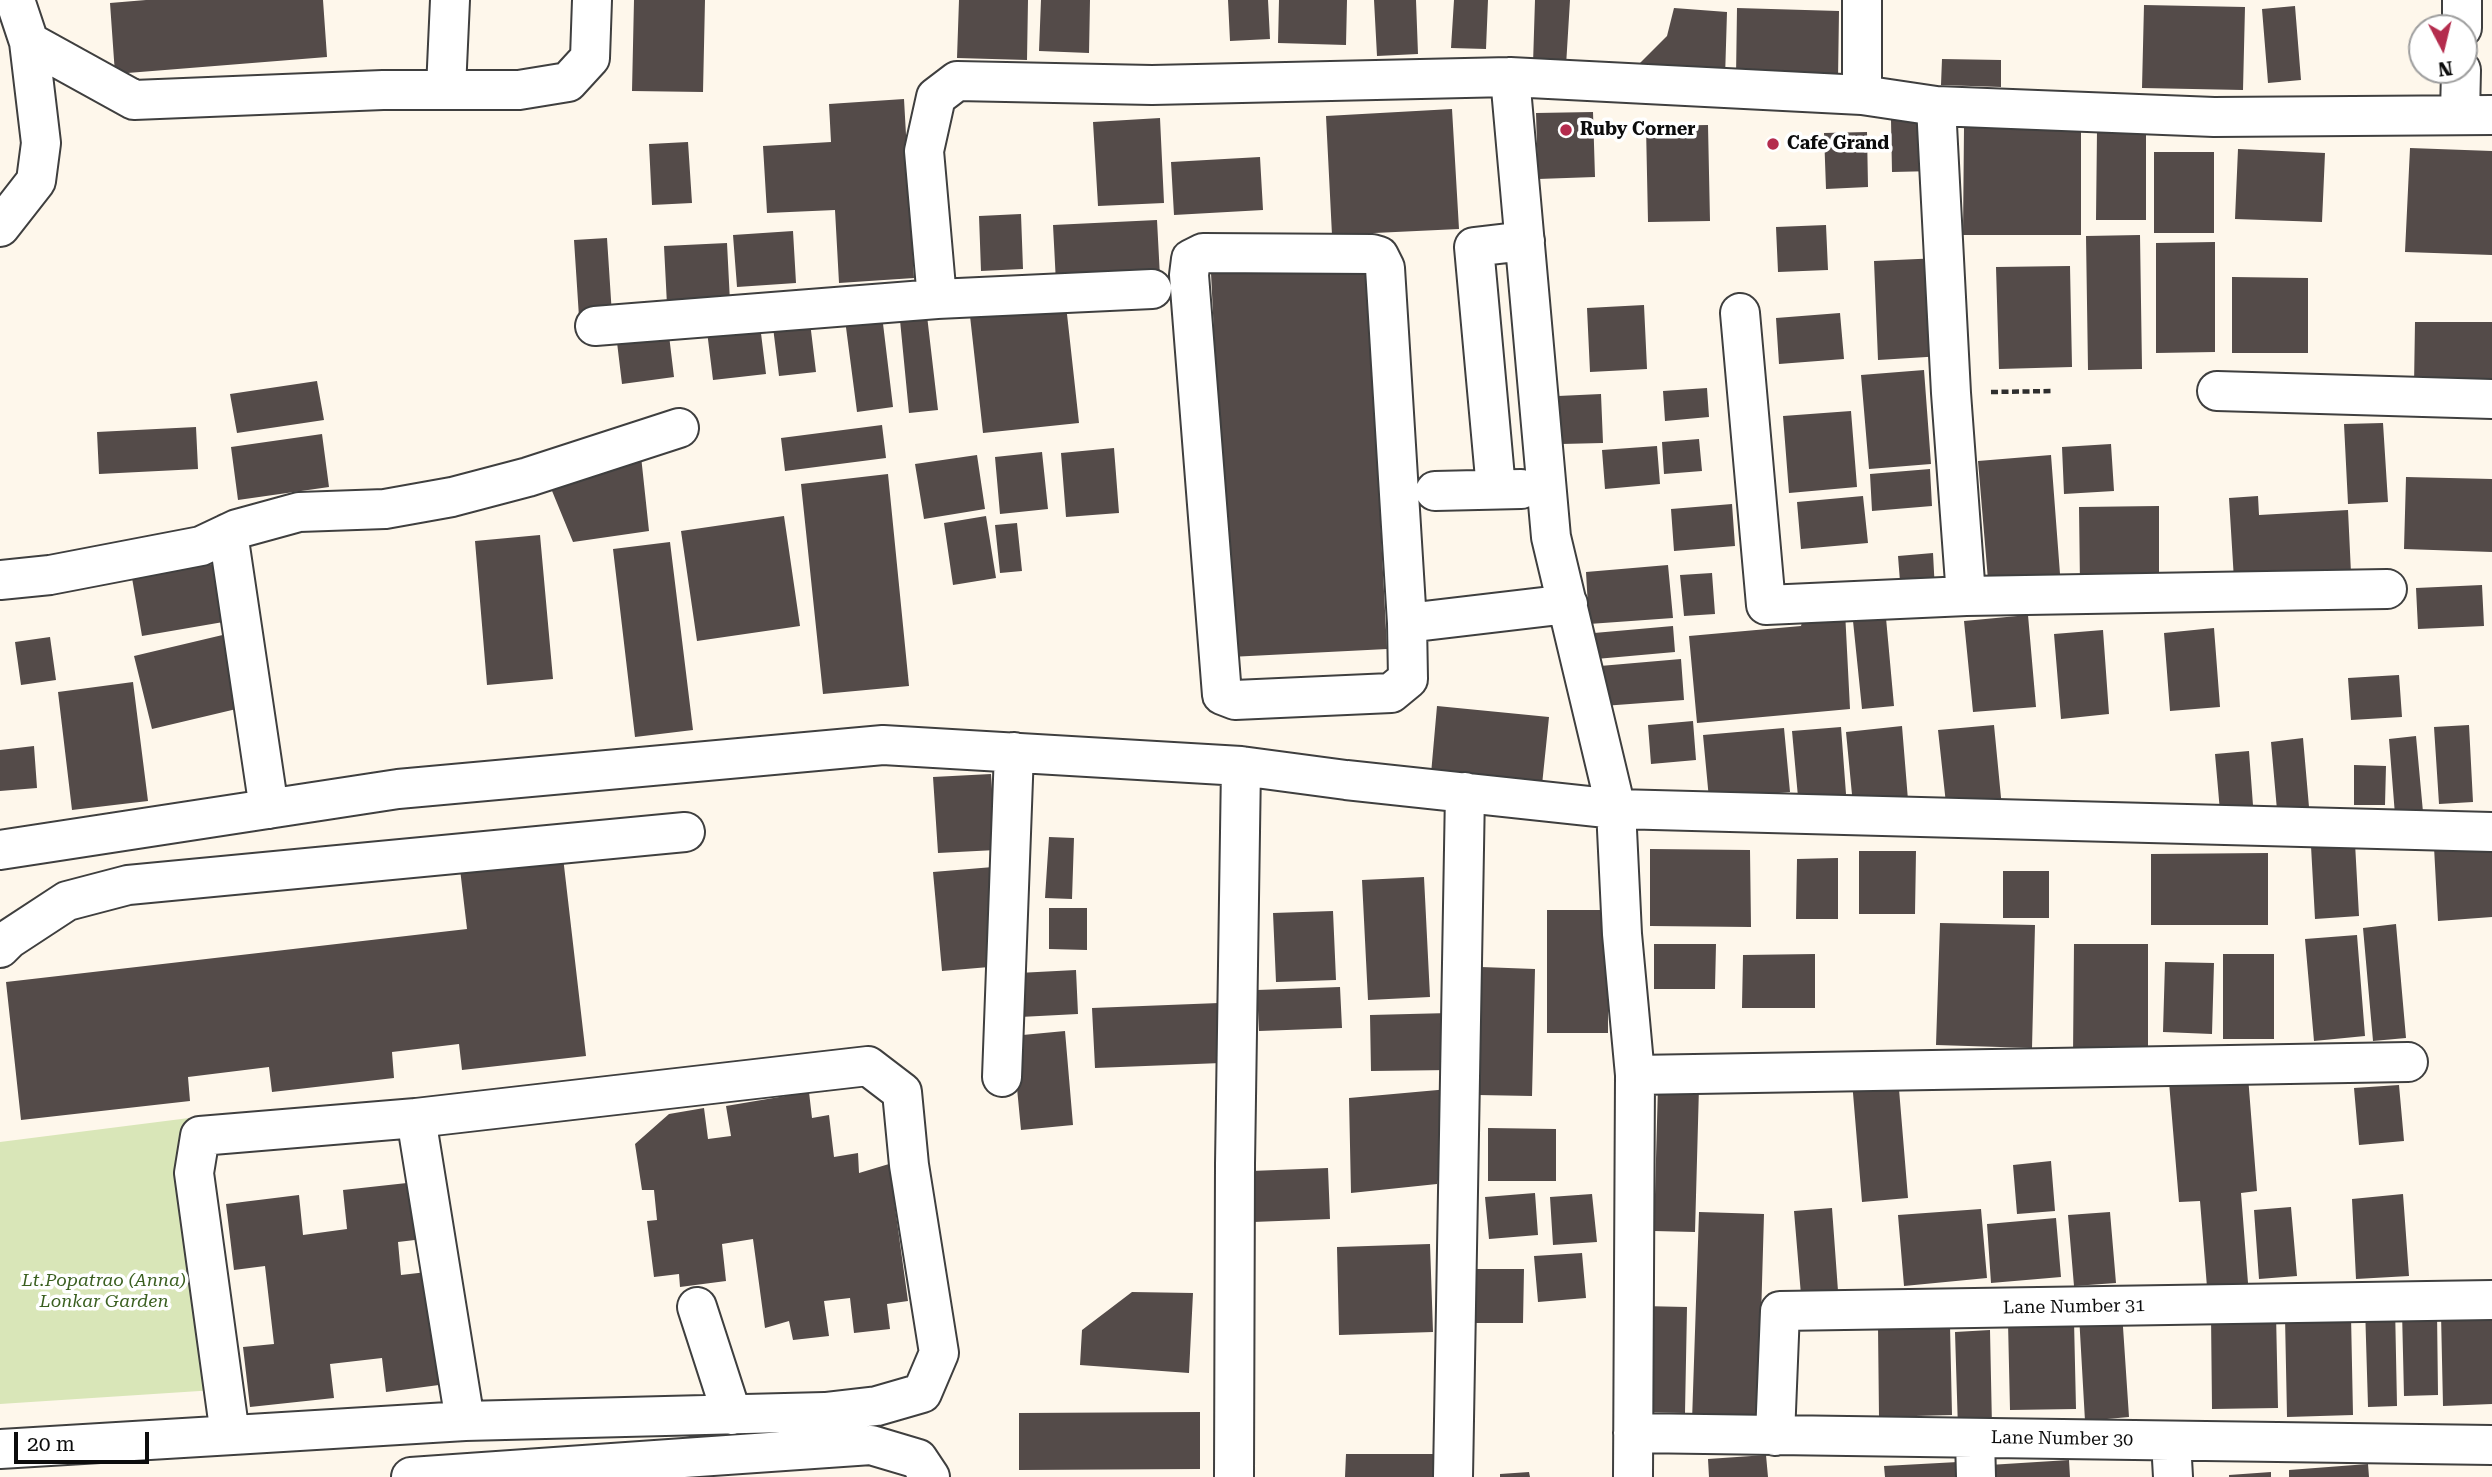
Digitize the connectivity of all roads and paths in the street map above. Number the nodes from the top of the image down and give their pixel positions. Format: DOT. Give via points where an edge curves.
graph roads {
  1 [pos="15,0"];
  2 [pos="450,0"];
  3 [pos="592,0"];
  4 [pos="1861,0"];
  5 [pos="29,42"];
  6 [pos="1510,77"];
  7 [pos="2466,84"];
  8 [pos="446,89"];
  9 [pos="1862,95"];
  10 [pos="1936,106"];
  11 [pos="2476,115"];
  12 [pos="0,227"];
  13 [pos="1525,241"];
  14 [pos="1152,289"];
  15 [pos="937,299"];
  16 [pos="1740,313"];
  17 [pos="595,327"];
  18 [pos="2053,391"];
  19 [pos="2217,391"];
  20 [pos="1951,393"];
  21 [pos="2492,399"];
  22 [pos="679,428"];
  23 [pos="1496,489"];
  24 [pos="1548,489"];
  25 [pos="1435,491"];
  26 [pos="228,533"];
  27 [pos="0,580"];
  28 [pos="2387,589"];
  29 [pos="1966,596"];
  30 [pos="1568,604"];
  31 [pos="1407,623"];
  32 [pos="1014,752"];
  33 [pos="1241,766"];
  34 [pos="1465,792"];
  35 [pos="269,809"];
  36 [pos="1616,809"];
  37 [pos="685,832"];
  38 [pos="2492,832"];
  39 [pos="0,850"];
  40 [pos="0,948"];
  41 [pos="2408,1062"];
  42 [pos="1635,1075"];
  43 [pos="1002,1077"];
  44 [pos="416,1118"];
  45 [pos="2492,1300"];
  46 [pos="696,1307"];
  47 [pos="732,1415"];
  48 [pos="465,1421"];
  49 [pos="1633,1433"];
  50 [pos="230,1435"];
  51 [pos="1775,1436"];
  52 [pos="1975,1438"];
  53 [pos="2492,1445"];
  54 [pos="0,1449"];
  55 [pos="2172,1459"];
  56 [pos="2395,1460"];
  57 [pos="411,1477"];
  58 [pos="930,1477"];
  59 [pos="1234,1477"];
  60 [pos="1453,1477"];
  61 [pos="1633,1477"];
  62 [pos="1976,1477"];
  1 -- 5 [label="street"];
  2 -- 8 [label="street"];
  3 -- 8 [label="street" via="590,58 568,82 519,90"];
  4 -- 9 [label="street"];
  5 -- 8 [label="street" via="134,100"];
  5 -- 12 [label="street" via="41,143 36,181"];
  6 -- 9 [label="street"];
  6 -- 13 [label="street"];
  6 -- 15 [label="street" via="1152,85 957,82 936,97 925,151"];
  7 -- 11 [label="street"];
  9 -- 10 [label="street"];
  10 -- 11 [label="street" via="2214,117"];
  10 -- 20 [label="street"];
  13 -- 23 [label="street" via="1474,247"];
  13 -- 24 [label="street"];
  14 -- 15 [label="street"];
  15 -- 17 [label="street"];
  16 -- 29 [label="street" via="1766,605"];
  18 -- 20 [label="path"];
  19 -- 21 [label="street"];
  20 -- 29 [label="street"];
  22 -- 26 [label="street" via="452,497 385,509 299,512"];
  23 -- 24 [label="street"];
  23 -- 25 [label="street"];
  24 -- 30 [label="street" via="1551,537"];
  26 -- 27 [label="street" via="201,546"];
  26 -- 35 [label="street"];
  28 -- 29 [label="street"];
  30 -- 31 [label="street"];
  30 -- 36 [label="street"];
  31 -- 31 [label="street" via="1385,268 1379,256 1203,253 1191,258 1222,695 1235,701 1391,693 1408,679"];
  32 -- 33 [label="street"];
  32 -- 35 [label="street" via="883,745 398,789"];
  32 -- 43 [label="street"];
  33 -- 34 [label="street"];
  33 -- 59 [label="street"];
  34 -- 36 [label="street"];
  34 -- 60 [label="street"];
  35 -- 39 [label="street"];
  36 -- 38 [label="street"];
  36 -- 42 [label="street"];
  37 -- 40 [label="street" via="128,885 67,901"];
  41 -- 42 [label="street"];
  42 -- 49 [label="street"];
  44 -- 47 [label="street" via="868,1066 902,1092 939,1353 922,1393 877,1406"];
  44 -- 48 [label="street"];
  44 -- 50 [label="street" via="200,1136 194,1173"];
  45 -- 51 [label="street, Lane Number 31" via="1780,1311"];
  46 -- 47 [label="street"];
  47 -- 48 [label="street"];
  48 -- 50 [label="street"];
  49 -- 51 [label="street, Lane Number 30"];
  49 -- 61 [label="street"];
  50 -- 54 [label="street"];
  51 -- 52 [label="street, Lane Number 30"];
  52 -- 55 [label="street, Lane Number 30"];
  52 -- 62 [label="street"];
  53 -- 56 [label="street, Lane Number 30"];
  55 -- 56 [label="street, Lane Number 30"];
  57 -- 58 [label="street" via="871,1445 918,1459"];
}
